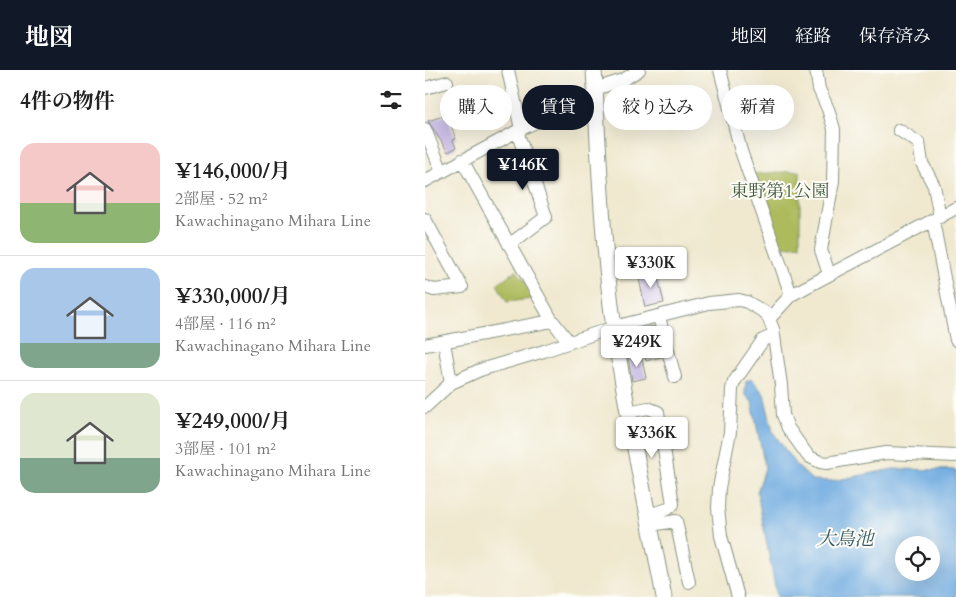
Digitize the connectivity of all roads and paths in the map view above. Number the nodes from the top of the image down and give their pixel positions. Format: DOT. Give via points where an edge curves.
graph roads {
  1 [pos="508,70"];
  2 [pos="594,70"];
  3 [pos="639,70"];
  4 [pos="720,70"];
  5 [pos="816,70"];
  6 [pos="447,82"];
  7 [pos="425,88"];
  8 [pos="595,92"];
  9 [pos="425,129"];
  10 [pos="519,130"];
  11 [pos="899,130"];
  12 [pos="462,160"];
  13 [pos="442,172"];
  14 [pos="425,181"];
  15 [pos="956,208"];
  16 [pos="425,219"];
  17 [pos="937,219"];
  18 [pos="509,245"];
  19 [pos="829,274"];
  20 [pos="425,288"];
  21 [pos="791,295"];
  22 [pos="659,317"];
  23 [pos="769,319"];
  24 [pos="552,321"];
  25 [pos="954,322"];
  26 [pos="614,327"];
  27 [pos="774,335"];
  28 [pos="956,340"];
  29 [pos="444,342"];
  30 [pos="569,342"];
  31 [pos="425,345"];
  32 [pos="675,377"];
  33 [pos="451,383"];
  34 [pos="425,407"];
  35 [pos="628,412"];
  36 [pos="956,456"];
  37 [pos="649,520"];
  38 [pos="689,582"];
  39 [pos="664,597"];
  40 [pos="738,597"];
  1 -- 10 [label="street"];
  2 -- 8 [label="main road"];
  3 -- 8 [label="street"];
  4 -- 21 [label="street" via="741,151"];
  5 -- 19 [label="street" via="819,89 834,129 833,181 821,250"];
  6 -- 7 [label="street"];
  8 -- 10 [label="street"];
  8 -- 26 [label="main road" via="604,238"];
  9 -- 13 [label="street"];
  10 -- 12 [label="street"];
  10 -- 18 [label="street" via="547,217"];
  11 -- 17 [label="street" via="919,143 915,159 934,186"];
  12 -- 13 [label="street"];
  12 -- 18 [label="street"];
  13 -- 14 [label="street"];
  15 -- 17 [label="street"];
  16 -- 20 [label="street" via="462,287"];
  17 -- 19 [label="street"];
  17 -- 25 [label="street"];
  18 -- 24 [label="street"];
  19 -- 21 [label="street"];
  21 -- 23 [label="street"];
  22 -- 23 [label="street" via="709,303 739,300 766,313"];
  22 -- 26 [label="street"];
  22 -- 32 [label="street"];
  23 -- 27 [label="street"];
  24 -- 29 [label="street"];
  24 -- 30 [label="street"];
  25 -- 28 [label="street"];
  26 -- 30 [label="street"];
  26 -- 35 [label="main road"];
  27 -- 36 [label="street" via="783,415 802,448 815,460 835,463 894,453"];
  27 -- 40 [label="street" via="763,340 732,389 730,432 718,508 721,536"];
  29 -- 31 [label="street"];
  29 -- 33 [label="street"];
  30 -- 33 [label="street" via="480,370"];
  33 -- 34 [label="street"];
  35 -- 37 [label="main road"];
  35 -- 37 [label="street" via="648,408 658,412 673,504"];
  37 -- 38 [label="street" via="676,520"];
  37 -- 39 [label="main road"];
}
